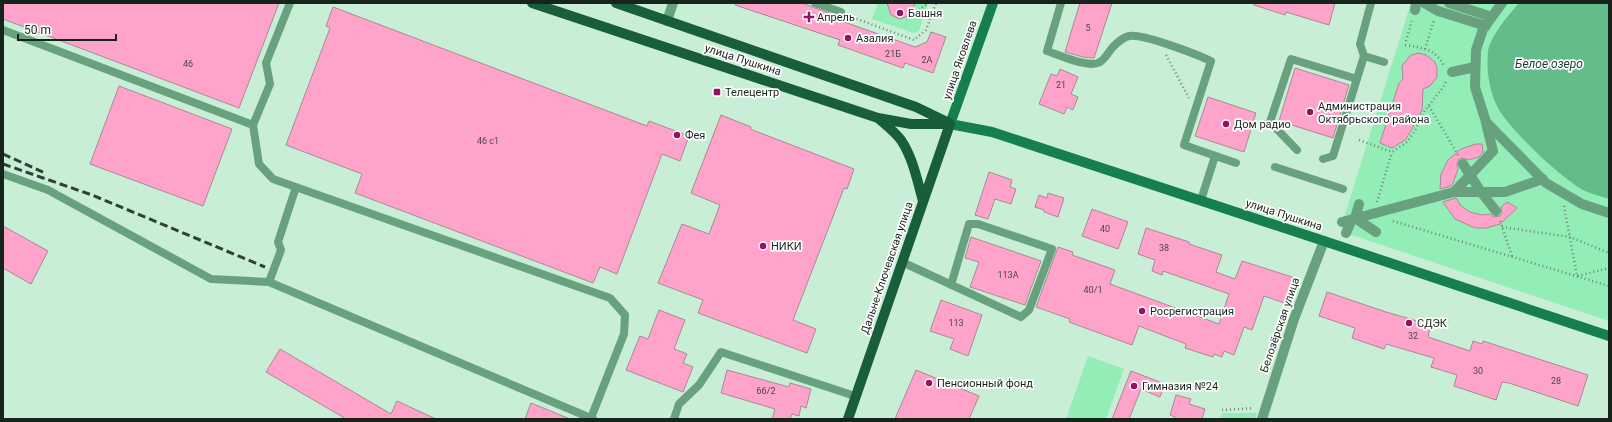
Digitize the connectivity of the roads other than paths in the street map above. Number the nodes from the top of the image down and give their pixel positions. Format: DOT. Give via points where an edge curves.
graph roads {
  1 [pos="290,3"];
  2 [pos="532,3"];
  3 [pos="616,3"];
  4 [pos="673,3"];
  5 [pos="815,3"];
  6 [pos="993,3"];
  7 [pos="1061,3"];
  8 [pos="1371,3"];
  9 [pos="1424,3"];
  10 [pos="1449,3"];
  11 [pos="1502,3"];
  12 [pos="1437,10"];
  13 [pos="841,12"];
  14 [pos="1486,12"];
  15 [pos="667,21"];
  16 [pos="1484,26"];
  17 [pos="3,30"];
  18 [pos="1364,56"];
  19 [pos="1384,62"];
  20 [pos="1475,67"];
  21 [pos="1452,72"];
  22 [pos="1357,79"];
  23 [pos="878,118"];
  24 [pos="1486,122"];
  25 [pos="950,124"];
  26 [pos="253,125"];
  27 [pos="1297,150"];
  28 [pos="1215,156"];
  29 [pos="1323,159"];
  30 [pos="1236,163"];
  31 [pos="1463,164"];
  32 [pos="1275,167"];
  33 [pos="3,174"];
  34 [pos="1470,175"];
  35 [pos="1543,179"];
  36 [pos="296,187"];
  37 [pos="1343,190"];
  38 [pos="1454,192"];
  39 [pos="1481,192"];
  40 [pos="1201,200"];
  41 [pos="923,201"];
  42 [pos="1359,204"];
  43 [pos="1496,211"];
  44 [pos="1609,213"];
  45 [pos="1324,241"];
  46 [pos="902,262"];
  47 [pos="268,282"];
  48 [pos="951,285"];
  49 [pos="1609,336"];
  50 [pos="855,396"];
  51 [pos="592,419"];
  52 [pos="674,419"];
  53 [pos="848,419"];
  54 [pos="1262,419"];
  1 -- 26 [label="lane" via="266,63 270,84"];
  2 -- 23 [label="main road, улица Пушкина"];
  3 -- 15 [label="main road, улица Пушкина"];
  4 -- 15 [label="street"];
  5 -- 13 [label="lane"];
  6 -- 25 [label="main road, улица Яковлева"];
  7 -- 28 [label="lane" via="1047,50 1080,62 1099,63 1118,41 1130,36 1198,54 1211,61 1184,145"];
  8 -- 18 [label="lane" via="1360,44"];
  9 -- 12 [label="street"];
  10 -- 14 [label="street"];
  11 -- 14 [label="street"];
  12 -- 16 [label="street"];
  14 -- 16 [label="street"];
  15 -- 25 [label="main road, улица Пушкина" via="916,107"];
  16 -- 20 [label="street" via="1476,50"];
  17 -- 26 [label="lane"];
  18 -- 19 [label="lane"];
  18 -- 22 [label="lane"];
  20 -- 21 [label="street"];
  20 -- 24 [label="street" via="1474,87"];
  22 -- 27 [label="lane" via="1291,58 1270,122"];
  22 -- 29 [label="lane" via="1332,156"];
  23 -- 25 [label="main road, улица Пушкина" via="911,124"];
  23 -- 41 [label="main road" via="897,136 906,149"];
  24 -- 34 [label="street" via="1493,151"];
  24 -- 35 [label="street"];
  25 -- 40 [label="main road, улица Пушкина" via="992,132"];
  25 -- 41 [label="main road, Дальне-Ключевская улица"];
  26 -- 36 [label="lane" via="259,164 274,179"];
  28 -- 30 [label="lane"];
  28 -- 40 [label="lane"];
  31 -- 34 [label="street"];
  32 -- 37 [label="lane"];
  33 -- 47 [label="lane" via="48,190 211,279"];
  34 -- 38 [label="street"];
  34 -- 39 [label="street"];
  35 -- 39 [label="street" via="1504,192"];
  35 -- 44 [label="street" via="1562,198"];
  36 -- 47 [label="lane" via="278,242 281,250"];
  36 -- 51 [label="lane" via="610,298 625,315 624,334"];
  38 -- 39 [label="street"];
  38 -- 42 [label="street" via="1377,212 1350,225"];
  39 -- 43 [label="street"];
  40 -- 45 [label="main road, улица Пушкина"];
  41 -- 46 [label="main road, Дальне-Ключевская улица"];
  45 -- 49 [label="main road, улица Пушкина"];
  45 -- 54 [label="street, Белозёрская улица" via="1294,319"];
  46 -- 48 [label="lane"];
  46 -- 50 [label="main road, Дальне-Ключевская улица"];
  47 -- 51 [label="lane"];
  48 -- 48 [label="lane" via="1021,317 1029,310 1052,249 978,224 969,224"];
  50 -- 52 [label="lane" via="721,352 699,385 679,404"];
  50 -- 53 [label="main road, Дальне-Ключевская улица"];
}
